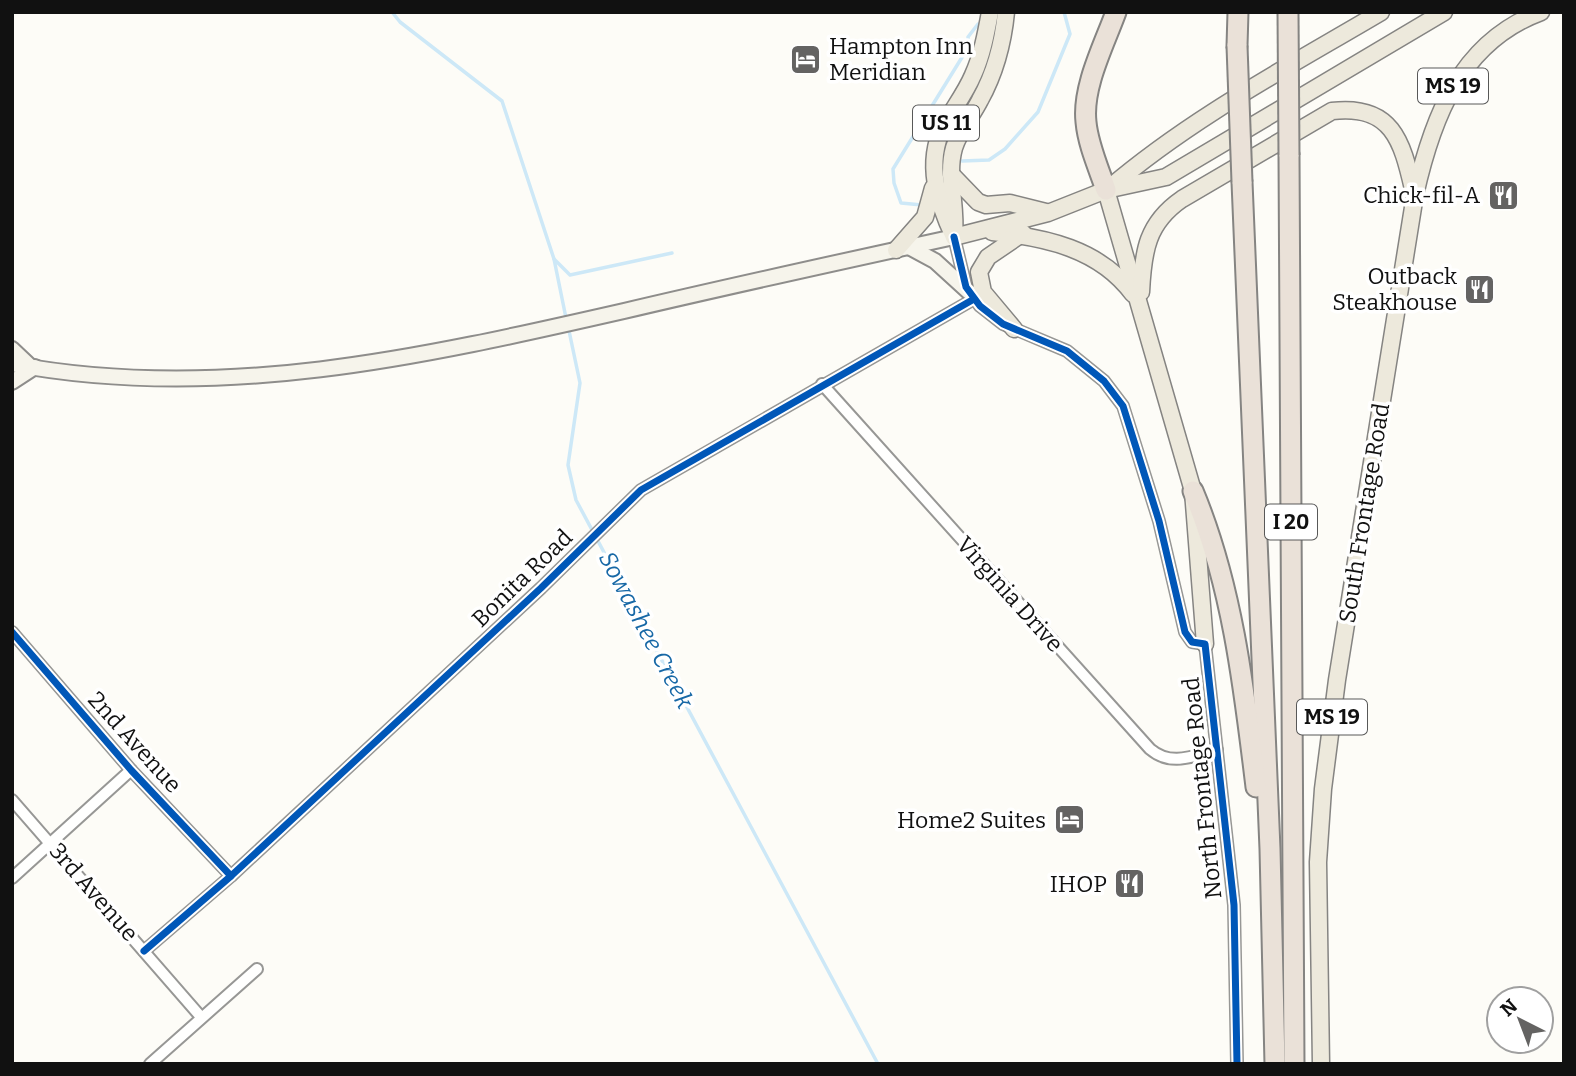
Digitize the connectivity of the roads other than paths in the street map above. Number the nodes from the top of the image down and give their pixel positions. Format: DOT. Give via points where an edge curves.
graph roads {
  1 [pos="990,12"];
  2 [pos="1006,12"];
  3 [pos="1116,12"];
  4 [pos="1238,12"];
  5 [pos="1288,12"];
  6 [pos="1381,12"];
  7 [pos="1444,12"];
  8 [pos="1541,12"];
  9 [pos="951,174"];
  10 [pos="934,178"];
  11 [pos="1106,190"];
  12 [pos="1415,195"];
  13 [pos="1065,207"];
  14 [pos="1048,213"];
  15 [pos="981,231"];
  16 [pos="1020,235"];
  17 [pos="954,237"];
  18 [pos="903,248"];
  19 [pos="971,295"];
  20 [pos="1141,304"];
  21 [pos="1014,330"];
  22 [pos="12,349"];
  23 [pos="12,364"];
  24 [pos="33,367"];
  25 [pos="12,382"];
  26 [pos="822,384"];
  27 [pos="1194,491"];
  28 [pos="12,632"];
  29 [pos="1205,644"];
  30 [pos="1217,750"];
  31 [pos="131,770"];
  32 [pos="12,800"];
  33 [pos="52,842"];
  34 [pos="1270,849"];
  35 [pos="231,876"];
  36 [pos="12,878"];
  37 [pos="144,951"];
  38 [pos="257,969"];
  39 [pos="201,1017"];
  40 [pos="157,1062"];
  41 [pos="1237,1064"];
  42 [pos="1275,1064"];
  43 [pos="1294,1064"];
  44 [pos="1321,1064"];
  1 -- 10 [label="main road, US 11" via="980,57 937,143"];
  2 -- 9 [label="main road, US 11" via="999,56 956,143"];
  3 -- 11 [label="highway" via="1085,113"];
  4 -- 34 [label="highway, I 20, bridge"];
  5 -- 43 [label="highway, I 20, bridge"];
  6 -- 11 [label="main road" via="1151,152"];
  7 -- 11 [label="main road" via="1166,177"];
  8 -- 12 [label="main road, South Frontage Road / MS 19" via="1501,34 1459,78 1434,121"];
  9 -- 14 [label="main road" via="978,202"];
  9 -- 17 [label="main road" via="957,209"];
  10 -- 17 [label="main road, US 11"];
  10 -- 18 [label="main road" via="925,217"];
  11 -- 13 [label="main road"];
  11 -- 20 [label="main road"];
  12 -- 20 [label="main road" via="1402,145 1384,121 1357,110 1332,111 1182,199 1160,217 1145,245"];
  12 -- 44 [label="main road, South Frontage Road / MS 19" via="1336,680 1323,789 1318,862"];
  13 -- 14 [label="main road"];
  13 -- 16 [label="main road"];
  14 -- 15 [label="main road"];
  15 -- 16 [label="main road"];
  15 -- 17 [label="main road"];
  16 -- 20 [label="main road" via="1104,263"];
  16 -- 21 [label="main road" via="988,257 979,272 983,292"];
  17 -- 18 [label="main road"];
  17 -- 19 [label="street"];
  18 -- 19 [label="main road" via="935,261"];
  18 -- 24 [label="main road" via="371,365 260,377 145,378"];
  19 -- 21 [label="street, North Frontage Road" via="987,313"];
  19 -- 26 [label="street, Bonita Road"];
  20 -- 27 [label="main road"];
  21 -- 29 [label="street, North Frontage Road" via="1073,355 1104,381 1122,406 1159,521 1185,632 1192,642"];
  22 -- 24 [label="main road"];
  23 -- 24 [label="main road"];
  24 -- 25 [label="main road"];
  26 -- 30 [label="street, Virginia Drive" via="1150,749 1177,760"];
  26 -- 35 [label="street, Bonita Road" via="641,490"];
  27 -- 29 [label="main road"];
  27 -- 34 [label="highway" via="1229,611 1259,817"];
  28 -- 31 [label="street, 2nd Avenue"];
  29 -- 30 [label="street, North Frontage Road"];
  30 -- 41 [label="street, North Frontage Road" via="1234,905"];
  31 -- 33 [label="street"];
  31 -- 35 [label="street, 2nd Avenue"];
  32 -- 33 [label="street, 3rd Avenue"];
  33 -- 36 [label="street"];
  33 -- 37 [label="street, 3rd Avenue"];
  34 -- 42 [label="highway, I 20"];
  35 -- 37 [label="street, Bonita Road"];
  37 -- 39 [label="street, 3rd Avenue"];
  38 -- 39 [label="street"];
  39 -- 40 [label="street"];
}
